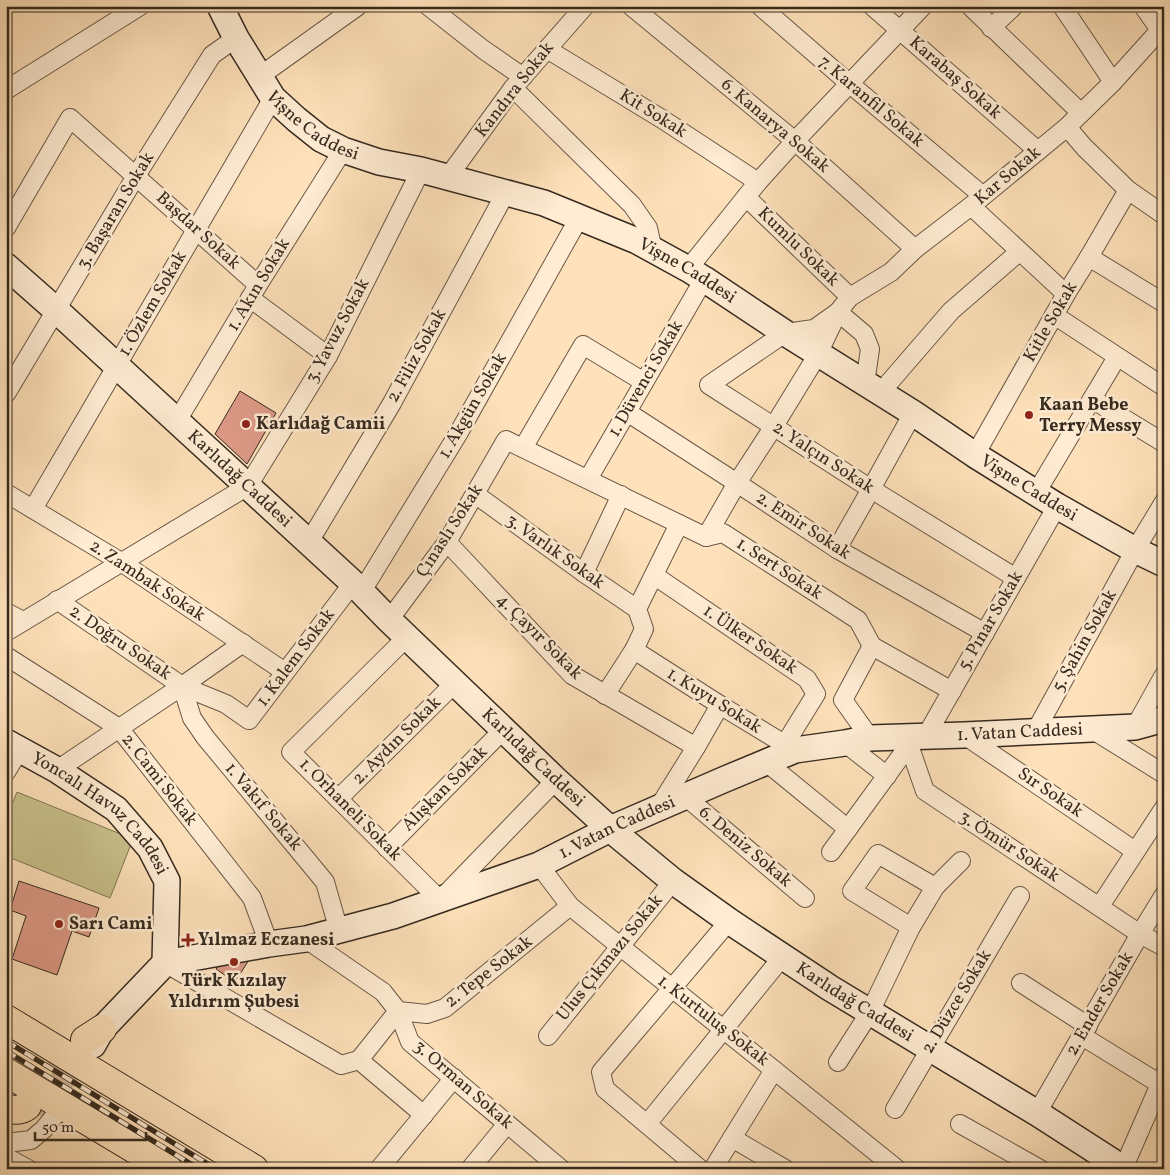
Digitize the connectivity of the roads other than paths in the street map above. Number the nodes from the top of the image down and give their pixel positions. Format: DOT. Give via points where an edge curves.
graph roads {
  1 [pos="140,6"];
  2 [pos="220,6"];
  3 [pos="358,6"];
  4 [pos="428,6"];
  5 [pos="585,6"];
  6 [pos="632,6"];
  7 [pos="760,6"];
  8 [pos="872,6"];
  9 [pos="923,6"];
  10 [pos="970,6"];
  11 [pos="1014,6"];
  12 [pos="1062,6"];
  13 [pos="1143,6"];
  14 [pos="1162,27"];
  15 [pos="991,28"];
  16 [pos="900,30"];
  17 [pos="236,38"];
  18 [pos="546,49"];
  19 [pos="260,76"];
  20 [pos="1113,82"];
  21 [pos="518,83"];
  22 [pos="850,84"];
  23 [pos="6,90"];
  24 [pos="273,98"];
  25 [pos="1082,113"];
  26 [pos="1067,127"];
  27 [pos="795,141"];
  28 [pos="343,150"];
  29 [pos="1038,151"];
  30 [pos="421,170"];
  31 [pos="136,176"];
  32 [pos="448,177"];
  33 [pos="758,182"];
  34 [pos="1128,190"];
  35 [pos="506,192"];
  36 [pos="746,197"];
  37 [pos="977,201"];
  38 [pos="1161,206"];
  39 [pos="580,218"];
  40 [pos="6,228"];
  41 [pos="196,230"];
  42 [pos="915,249"];
  43 [pos="653,250"];
  44 [pos="1019,252"];
  45 [pos="1089,257"];
  46 [pos="6,266"];
  47 [pos="696,274"];
  48 [pos="254,291"];
  49 [pos="1066,294"];
  50 [pos="850,297"];
  51 [pos="1164,303"];
  52 [pos="56,310"];
  53 [pos="838,312"];
  54 [pos="1054,315"];
  55 [pos="785,333"];
  56 [pos="818,354"];
  57 [pos="328,356"];
  58 [pos="1117,357"];
  59 [pos="117,366"];
  60 [pos="644,382"];
  61 [pos="1164,386"];
  62 [pos="872,388"];
  63 [pos="6,394"];
  64 [pos="1092,399"];
  65 [pos="627,412"];
  66 [pos="912,413"];
  67 [pos="177,421"];
  68 [pos="774,426"];
  69 [pos="506,440"];
  70 [pos="1164,444"];
  71 [pos="523,448"];
  72 [pos="975,455"];
  73 [pos="588,479"];
  74 [pos="737,483"];
  75 [pos="248,486"];
  76 [pos="871,489"];
  77 [pos="6,493"];
  78 [pos="474,494"];
  79 [pos="621,495"];
  80 [pos="1047,499"];
  81 [pos="1164,502"];
  82 [pos="33,509"];
  83 [pos="679,524"];
  84 [pos="706,537"];
  85 [pos="308,542"];
  86 [pos="447,542"];
  87 [pos="837,549"];
  88 [pos="1135,550"];
  89 [pos="121,562"];
  90 [pos="1164,564"];
  91 [pos="584,573"];
  92 [pos="655,576"];
  93 [pos="1016,578"];
  94 [pos="357,587"];
  95 [pos="57,600"];
  96 [pos="637,609"];
  97 [pos="6,612"];
  98 [pos="389,620"];
  99 [pos="22,621"];
  100 [pos="6,632"];
  101 [pos="984,633"];
  102 [pos="407,637"];
  103 [pos="243,643"];
  104 [pos="872,646"];
  105 [pos="634,650"];
  106 [pos="6,656"];
  107 [pos="285,672"];
  108 [pos="1164,676"];
  109 [pos="455,683"];
  110 [pos="182,686"];
  111 [pos="952,690"];
  112 [pos="605,695"];
  113 [pos="720,705"];
  114 [pos="1164,719"];
  115 [pos="1135,727"];
  116 [pos="119,728"];
  117 [pos="503,730"];
  118 [pos="1093,730"];
  119 [pos="1035,732"];
  120 [pos="964,735"];
  121 [pos="870,738"];
  122 [pos="915,739"];
  123 [pos="845,743"];
  124 [pos="13,745"];
  125 [pos="696,747"];
  126 [pos="790,747"];
  127 [pos="766,762"];
  128 [pos="57,770"];
  129 [pos="6,772"];
  130 [pos="1164,774"];
  131 [pos="887,776"];
  132 [pos="556,780"];
  133 [pos="686,797"];
  134 [pos="338,799"];
  135 [pos="1164,808"];
  136 [pos="657,810"];
  137 [pos="610,829"];
  138 [pos="848,829"];
  139 [pos="387,848"];
  140 [pos="1135,851"];
  141 [pos="831,852"];
  142 [pos="961,861"];
  143 [pos="539,864"];
  144 [pos="672,881"];
  145 [pos="935,887"];
  146 [pos="1164,895"];
  147 [pos="1020,896"];
  148 [pos="805,898"];
  149 [pos="440,900"];
  150 [pos="570,906"];
  151 [pos="1100,906"];
  152 [pos="728,921"];
  153 [pos="911,927"];
  154 [pos="339,931"];
  155 [pos="1140,934"];
  156 [pos="306,939"];
  157 [pos="269,944"];
  158 [pos="619,947"];
  159 [pos="1164,947"];
  160 [pos="783,956"];
  161 [pos="165,962"];
  162 [pos="1021,983"];
  163 [pos="672,989"];
  164 [pos="398,1012"];
  165 [pos="870,1012"];
  166 [pos="6,1018"];
  167 [pos="724,1030"];
  168 [pos="1085,1031"];
  169 [pos="548,1036"];
  170 [pos="93,1038"];
  171 [pos="930,1049"];
  172 [pos="359,1060"];
  173 [pos="838,1062"];
  174 [pos="774,1070"];
  175 [pos="6,1072"];
  176 [pos="454,1078"];
  177 [pos="1162,1079"];
  178 [pos="895,1109"];
  179 [pos="27,1110"];
  180 [pos="1038,1114"];
  181 [pos="424,1115"];
  182 [pos="507,1124"];
  183 [pos="647,1124"];
  184 [pos="960,1124"];
  185 [pos="732,1138"];
  186 [pos="6,1143"];
  187 [pos="6,1157"];
  188 [pos="886,1165"];
  189 [pos="1124,1168"];
  190 [pos="28,1169"];
  191 [pos="168,1169"];
  192 [pos="254,1169"];
  193 [pos="379,1169"];
  194 [pos="470,1169"];
  195 [pos="560,1169"];
  196 [pos="700,1169"];
  197 [pos="713,1169"];
  198 [pos="785,1169"];
  199 [pos="1040,1169"];
  1 -- 23 [label="street"];
  2 -- 17 [label="main road, Vişne Caddesi"];
  3 -- 19 [label="street"];
  4 -- 21 [label="street" via="484,50"];
  5 -- 18 [label="street, Kandıra Sokak"];
  6 -- 27 [label="street, 6. Kanarya Sokak"];
  7 -- 22 [label="street, 7. Karanfil Sokak"];
  8 -- 16 [label="street, Karabaş Sokak"];
  9 -- 16 [label="street, 1. Düvenci Sokak"];
  10 -- 15 [label="street"];
  11 -- 15 [label="street"];
  12 -- 20 [label="street"];
  13 -- 14 [label="street"];
  14 -- 20 [label="street, Kar Sokak"];
  15 -- 25 [label="street"];
  16 -- 22 [label="street, 1. Düvenci Sokak"];
  16 -- 29 [label="street, Karabaş Sokak"];
  17 -- 19 [label="main road, Vişne Caddesi"];
  17 -- 31 [label="street, 3. Başaran Sokak" via="212,55"];
  18 -- 21 [label="street, Kandıra Sokak"];
  18 -- 33 [label="street, Kit Sokak"];
  19 -- 24 [label="main road, Vişne Caddesi"];
  20 -- 25 [label="street, Kar Sokak"];
  21 -- 32 [label="street, Kandıra Sokak"];
  21 -- 43 [label="street" via="632,205 648,228"];
  22 -- 27 [label="street, 1. Düvenci Sokak"];
  22 -- 37 [label="street, 7. Karanfil Sokak"];
  24 -- 28 [label="main road, Vişne Caddesi" via="296,120"];
  24 -- 41 [label="street, 1. Özlem Sokak"];
  25 -- 26 [label="street, Kar Sokak"];
  26 -- 29 [label="street, Kar Sokak"];
  26 -- 34 [label="street"];
  27 -- 33 [label="street, 1. Düvenci Sokak"];
  27 -- 42 [label="street, 6. Kanarya Sokak"];
  28 -- 30 [label="main road, Vişne Caddesi" via="379,162"];
  28 -- 48 [label="street, 1. Akın Sokak"];
  29 -- 37 [label="street, Kar Sokak"];
  30 -- 32 [label="main road, Vişne Caddesi"];
  30 -- 57 [label="street, 3. Yavuz Sokak"];
  31 -- 40 [label="street, Başdar Sokak" via="70,118"];
  31 -- 41 [label="street, Başdar Sokak"];
  31 -- 52 [label="street, 3. Başaran Sokak"];
  32 -- 35 [label="main road, Vişne Caddesi"];
  33 -- 36 [label="street, 1. Düvenci Sokak"];
  34 -- 38 [label="street"];
  34 -- 45 [label="street, Kitle Sokak"];
  35 -- 39 [label="main road, Vişne Caddesi"];
  35 -- 85 [label="street, 2. Filiz Sokak" via="392,403"];
  36 -- 47 [label="street, 1. Düvenci Sokak"];
  36 -- 50 [label="street, Kumlu Sokak"];
  37 -- 42 [label="street, Kar Sokak"];
  37 -- 44 [label="street, 7. Karanfil Sokak"];
  39 -- 43 [label="main road, Vişne Caddesi"];
  39 -- 94 [label="street, 1. Akgün Sokak" via="458,434"];
  41 -- 48 [label="street, Başdar Sokak"];
  41 -- 59 [label="street, 1. Özlem Sokak"];
  42 -- 50 [label="street, Kar Sokak" via="891,272"];
  43 -- 47 [label="main road, Vişne Caddesi"];
  44 -- 49 [label="street, 7. Karanfil Sokak"];
  44 -- 62 [label="street" via="951,311"];
  45 -- 49 [label="street, Kitle Sokak"];
  45 -- 51 [label="street"];
  46 -- 52 [label="main road, Karlıdağ Caddesi"];
  47 -- 55 [label="main road, Vişne Caddesi"];
  47 -- 60 [label="street, 1. Düvenci Sokak"];
  48 -- 57 [label="street, Başdar Sokak"];
  48 -- 67 [label="street, 1. Akın Sokak"];
  49 -- 54 [label="street, Kitle Sokak"];
  50 -- 53 [label="street, Kar Sokak"];
  52 -- 59 [label="main road, Karlıdağ Caddesi"];
  52 -- 63 [label="street, 3. Başaran Sokak"];
  53 -- 55 [label="street, Kar Sokak" via="814,329"];
  53 -- 56 [label="street, Kar Sokak"];
  53 -- 62 [label="street" via="864,334 870,349"];
  54 -- 58 [label="street"];
  54 -- 72 [label="street, Kitle Sokak"];
  55 -- 56 [label="main road, Vişne Caddesi"];
  55 -- 68 [label="street, 2. Yalçın Sokak" via="710,385"];
  56 -- 62 [label="main road, Vişne Caddesi"];
  56 -- 68 [label="street, Kar Sokak"];
  57 -- 75 [label="street, 3. Yavuz Sokak"];
  58 -- 61 [label="street"];
  58 -- 64 [label="street, 5. Pınar Sokak"];
  59 -- 67 [label="main road, Karlıdağ Caddesi"];
  59 -- 82 [label="street, 1. Özlem Sokak"];
  60 -- 65 [label="street, 1. Düvenci Sokak"];
  60 -- 71 [label="street" via="583,345"];
  62 -- 66 [label="main road, Vişne Caddesi"];
  64 -- 70 [label="street"];
  64 -- 80 [label="street, 5. Pınar Sokak"];
  65 -- 73 [label="street, 1. Düvenci Sokak"];
  65 -- 74 [label="street, 2. Emir Sokak"];
  66 -- 72 [label="main road, Vişne Caddesi"];
  66 -- 76 [label="street"];
  67 -- 75 [label="main road, Karlıdağ Caddesi"];
  68 -- 74 [label="street, Kar Sokak"];
  68 -- 76 [label="street, 2. Yalçın Sokak"];
  69 -- 71 [label="street, 1. Sert Sokak"];
  69 -- 78 [label="street, Çınaslı Sokak"];
  71 -- 73 [label="street, 1. Sert Sokak"];
  72 -- 80 [label="main road, Vişne Caddesi"];
  73 -- 79 [label="street, 1. Sert Sokak"];
  74 -- 84 [label="street, Kar Sokak"];
  74 -- 87 [label="street, 2. Emir Sokak"];
  75 -- 85 [label="main road, Karlıdağ Caddesi"];
  75 -- 89 [label="street"];
  76 -- 87 [label="street"];
  76 -- 93 [label="street, 2. Yalçın Sokak"];
  77 -- 82 [label="street, 2. Zambak Sokak"];
  78 -- 86 [label="street, Çınaslı Sokak"];
  78 -- 91 [label="street, 3. Varlık Sokak"];
  79 -- 83 [label="street, 1. Sert Sokak"];
  79 -- 91 [label="street"];
  80 -- 88 [label="main road, Vişne Caddesi"];
  80 -- 93 [label="street, 5. Pınar Sokak"];
  81 -- 88 [label="street, 5. Şahin Sokak"];
  82 -- 89 [label="street, 2. Zambak Sokak"];
  83 -- 84 [label="street, 1. Sert Sokak"];
  83 -- 92 [label="street"];
  84 -- 104 [label="street, 1. Sert Sokak" via="723,533 858,620"];
  85 -- 94 [label="main road, Karlıdağ Caddesi"];
  86 -- 98 [label="street, Çınaslı Sokak"];
  86 -- 112 [label="street, 4. Çayır Sokak" via="572,675"];
  87 -- 101 [label="street, 2. Emir Sokak"];
  88 -- 90 [label="main road, Vişne Caddesi"];
  88 -- 119 [label="street, 5. Şahin Sokak"];
  89 -- 95 [label="street"];
  89 -- 103 [label="street, 2. Zambak Sokak"];
  91 -- 96 [label="street, 3. Varlık Sokak"];
  92 -- 96 [label="street"];
  92 -- 126 [label="street, 1. Ülker Sokak" via="807,679 816,694"];
  93 -- 101 [label="street, 5. Pınar Sokak"];
  94 -- 98 [label="main road, Karlıdağ Caddesi"];
  94 -- 107 [label="street, 1. Kalem Sokak"];
  95 -- 99 [label="street"];
  95 -- 110 [label="street, 2. Doğru Sokak"];
  96 -- 105 [label="street" via="644,629"];
  97 -- 99 [label="street"];
  98 -- 102 [label="main road, Karlıdağ Caddesi"];
  99 -- 100 [label="street"];
  101 -- 111 [label="street, 5. Pınar Sokak"];
  102 -- 109 [label="main road, Karlıdağ Caddesi"];
  102 -- 134 [label="street, 1. Orhaneli Sokak" via="291,752"];
  103 -- 107 [label="street, 2. Zambak Sokak"];
  103 -- 110 [label="street"];
  104 -- 111 [label="street"];
  104 -- 121 [label="street" via="843,700"];
  105 -- 112 [label="street"];
  105 -- 113 [label="street, 1. Kuyu Sokak"];
  106 -- 116 [label="street, 2. Cami Sokak"];
  107 -- 110 [label="street, 1. Kalem Sokak" via="249,720 226,704"];
  108 -- 115 [label="street"];
  109 -- 117 [label="main road, Karlıdağ Caddesi"];
  109 -- 134 [label="street, 2. Aydın Sokak"];
  110 -- 116 [label="street"];
  110 -- 154 [label="street, 1. Vakıf Sokak" via="192,718 204,737 325,882"];
  111 -- 122 [label="street, 5. Pınar Sokak"];
  112 -- 125 [label="street, 4. Çayır Sokak"];
  113 -- 125 [label="street"];
  113 -- 126 [label="street, 1. Kuyu Sokak"];
  114 -- 115 [label="main road, 1. Vatan Caddesi"];
  115 -- 118 [label="main road, 1. Vatan Caddesi"];
  116 -- 128 [label="street"];
  116 -- 157 [label="street, 2. Cami Sokak" via="252,898"];
  117 -- 132 [label="main road, Karlıdağ Caddesi"];
  117 -- 139 [label="street, Alışkan Sokak"];
  118 -- 119 [label="main road, 1. Vatan Caddesi"];
  118 -- 130 [label="street"];
  119 -- 120 [label="main road, 1. Vatan Caddesi"];
  120 -- 122 [label="main road, 1. Vatan Caddesi"];
  120 -- 140 [label="street, Sır Sokak"];
  121 -- 122 [label="main road, 1. Vatan Caddesi"];
  121 -- 123 [label="main road, 1. Vatan Caddesi"];
  122 -- 131 [label="street, 5. Pınar Sokak"];
  122 -- 151 [label="street, 3. Ömür Sokak" via="924,791"];
  123 -- 126 [label="main road, 1. Vatan Caddesi"];
  123 -- 131 [label="street"];
  124 -- 128 [label="main road, Yoncalı Havuz Caddesi"];
  124 -- 129 [label="street"];
  125 -- 136 [label="street"];
  126 -- 127 [label="main road, 1. Vatan Caddesi"];
  127 -- 133 [label="main road, 1. Vatan Caddesi"];
  127 -- 138 [label="street"];
  128 -- 161 [label="main road, Yoncalı Havuz Caddesi" via="116,809 150,848 167,881"];
  131 -- 138 [label="street, 5. Pınar Sokak"];
  132 -- 137 [label="main road, Karlıdağ Caddesi"];
  132 -- 149 [label="street"];
  133 -- 136 [label="main road, 1. Vatan Caddesi"];
  133 -- 148 [label="street, 6. Deniz Sokak"];
  134 -- 139 [label="street, 1. Orhaneli Sokak"];
  135 -- 140 [label="street"];
  136 -- 137 [label="main road, 1. Vatan Caddesi"];
  137 -- 143 [label="main road, 1. Vatan Caddesi"];
  137 -- 144 [label="main road, Karlıdağ Caddesi"];
  138 -- 141 [label="street, 5. Pınar Sokak"];
  139 -- 149 [label="street, 1. Orhaneli Sokak"];
  140 -- 151 [label="street"];
  142 -- 145 [label="street"];
  143 -- 149 [label="main road, 1. Vatan Caddesi"];
  143 -- 150 [label="street, 1. Kurtuluş Sokak"];
  144 -- 152 [label="main road, Karlıdağ Caddesi"];
  144 -- 158 [label="street, Ulus Çıkmazı Sokak"];
  145 -- 153 [label="street"];
  145 -- 153 [label="street" via="878,854 852,891"];
  146 -- 155 [label="street, 2. Ender Sokak"];
  147 -- 171 [label="street, 2. Düzce Sokak"];
  149 -- 154 [label="main road, 1. Vatan Caddesi"];
  150 -- 158 [label="street, 1. Kurtuluş Sokak"];
  150 -- 164 [label="street, 2. Tepe Sokak" via="445,1008 427,1014"];
  151 -- 155 [label="street, 3. Ömür Sokak"];
  152 -- 160 [label="main road, Karlıdağ Caddesi"];
  152 -- 163 [label="street"];
  153 -- 165 [label="street"];
  154 -- 156 [label="main road, 1. Vatan Caddesi"];
  155 -- 159 [label="street, 3. Ömür Sokak"];
  155 -- 168 [label="street, 2. Ender Sokak"];
  156 -- 157 [label="main road, 1. Vatan Caddesi"];
  156 -- 164 [label="street, 3. Orman Sokak" via="383,992"];
  157 -- 161 [label="main road, 1. Vatan Caddesi"];
  158 -- 163 [label="street, 1. Kurtuluş Sokak"];
  158 -- 169 [label="street, Ulus Çıkmazı Sokak"];
  160 -- 165 [label="main road, Karlıdağ Caddesi"];
  160 -- 167 [label="street"];
  161 -- 170 [label="main road"];
  161 -- 172 [label="street" via="341,1065"];
  162 -- 168 [label="street"];
  163 -- 167 [label="street, 1. Kurtuluş Sokak"];
  163 -- 183 [label="street" via="601,1072 605,1089"];
  164 -- 172 [label="street"];
  164 -- 176 [label="street, 3. Orman Sokak" via="410,1042"];
  165 -- 171 [label="main road, Karlıdağ Caddesi"];
  165 -- 173 [label="street"];
  166 -- 192 [label="highway"];
  167 -- 174 [label="street, 1. Kurtuluş Sokak"];
  167 -- 183 [label="street"];
  168 -- 177 [label="street"];
  168 -- 180 [label="street, 2. Ender Sokak"];
  171 -- 178 [label="street, 2. Düzce Sokak"];
  171 -- 180 [label="main road, Karlıdağ Caddesi"];
  172 -- 181 [label="street"];
  174 -- 185 [label="street"];
  174 -- 188 [label="street, 1. Kurtuluş Sokak"];
  175 -- 179 [label="highway"];
  176 -- 181 [label="street"];
  176 -- 182 [label="street, 3. Orman Sokak"];
  177 -- 189 [label="street"];
  179 -- 186 [label="street" via="56,1114 31,1140"];
  179 -- 191 [label="highway"];
  180 -- 189 [label="main road, Karlıdağ Caddesi"];
  181 -- 193 [label="street"];
  182 -- 194 [label="street"];
  182 -- 195 [label="street, 3. Orman Sokak"];
  183 -- 196 [label="street"];
  184 -- 199 [label="street"];
  185 -- 197 [label="street"];
  185 -- 198 [label="street"];
  187 -- 190 [label="street"];
}
